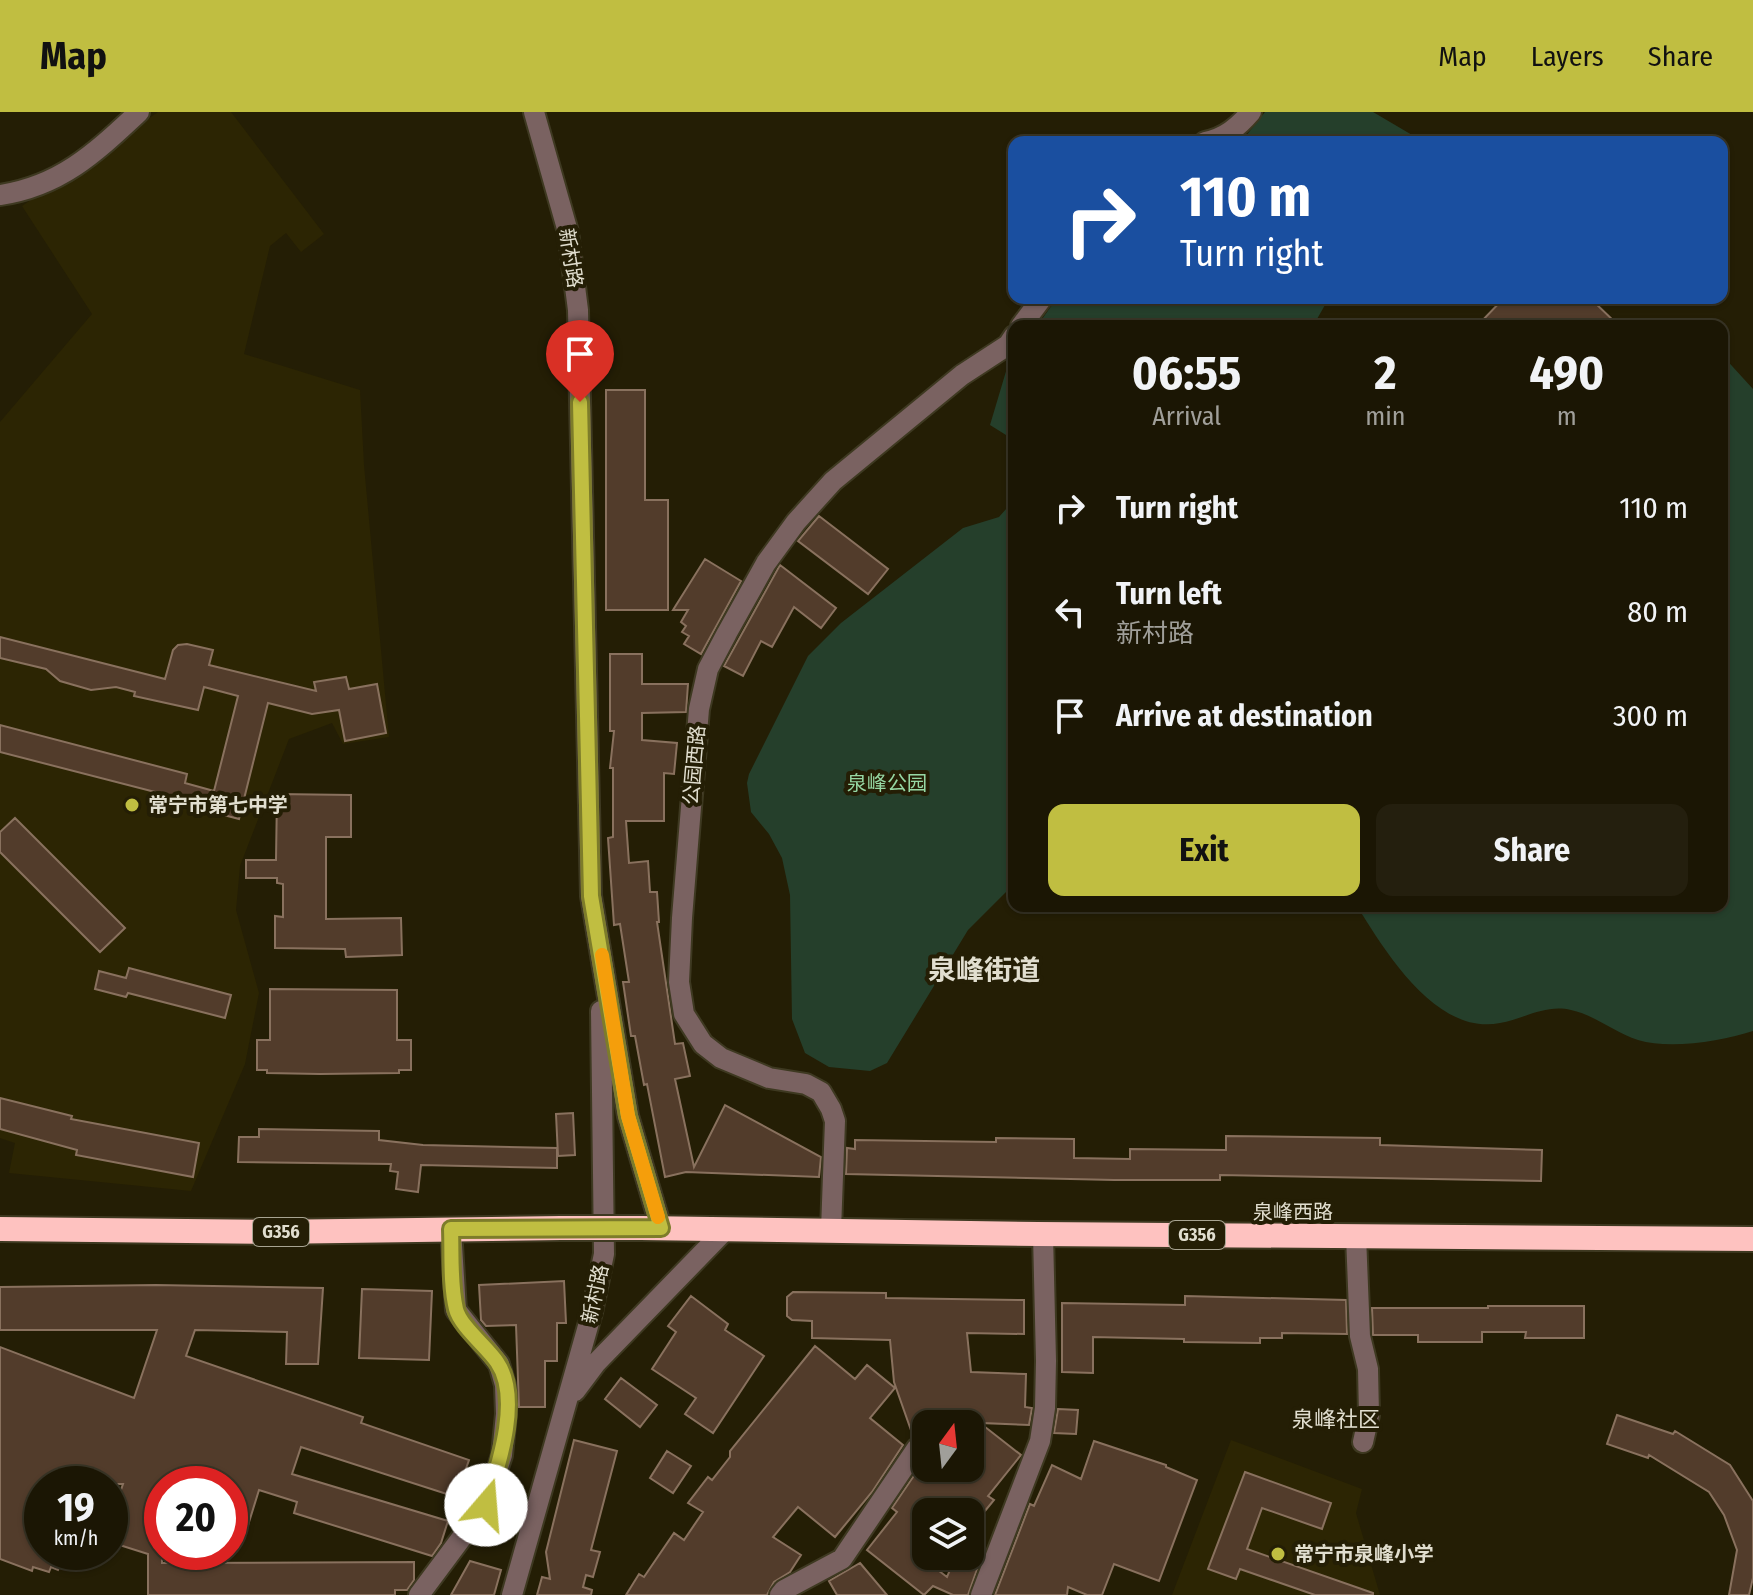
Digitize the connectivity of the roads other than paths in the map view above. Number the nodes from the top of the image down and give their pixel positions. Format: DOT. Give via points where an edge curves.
graph roads {
  1 [pos="139,112"];
  2 [pos="534,112"];
  3 [pos="1251,112"];
  4 [pos="1222,136"];
  5 [pos="0,195"];
  6 [pos="1008,345"];
  7 [pos="599,935"];
  8 [pos="651,1228"];
  9 [pos="0,1229"];
  10 [pos="451,1229"];
  11 [pos="726,1229"];
  12 [pos="831,1230"];
  13 [pos="1043,1234"];
  14 [pos="1356,1236"];
  15 [pos="1753,1239"];
  16 [pos="566,1409"];
  17 [pos="1363,1442"];
  18 [pos="912,1455"];
  19 [pos="419,1595"];
  20 [pos="512,1595"];
  21 [pos="780,1595"];
  22 [pos="981,1595"];
  1 -- 5 [label="street" via="95,154 66,173"];
  2 -- 7 [label="street, 新村路" via="568,232 578,310 591,896"];
  3 -- 4 [label="street"];
  6 -- 12 [label="street, 公园西路" via="962,375 833,481 796,522 766,563 708,669 699,709 682,918 679,982 684,1014 703,1044 721,1058 821,1092 835,1121"];
  7 -- 8 [label="street, 新村路"];
  7 -- 16 [label="street, 新村路" via="604,1254"];
  8 -- 10 [label="highway, G356, bridge"];
  8 -- 11 [label="highway, 泉峰西路 / G356"];
  9 -- 10 [label="highway, G356"];
  10 -- 19 [label="street" via="456,1310 499,1364 506,1414 502,1455 486,1505"];
  11 -- 12 [label="highway, 泉峰西路 / G356"];
  11 -- 16 [label="street" via="596,1363"];
  12 -- 13 [label="highway, 泉峰西路 / G356"];
  13 -- 14 [label="highway, 泉峰西路 / G356"];
  13 -- 22 [label="street" via="1046,1361 1040,1441"];
  14 -- 15 [label="highway, 泉峰西路 / G356"];
  14 -- 17 [label="street" via="1360,1336 1368,1369 1369,1415"];
  16 -- 20 [label="street, 新村路"];
  18 -- 21 [label="street" via="842,1559"];
}
